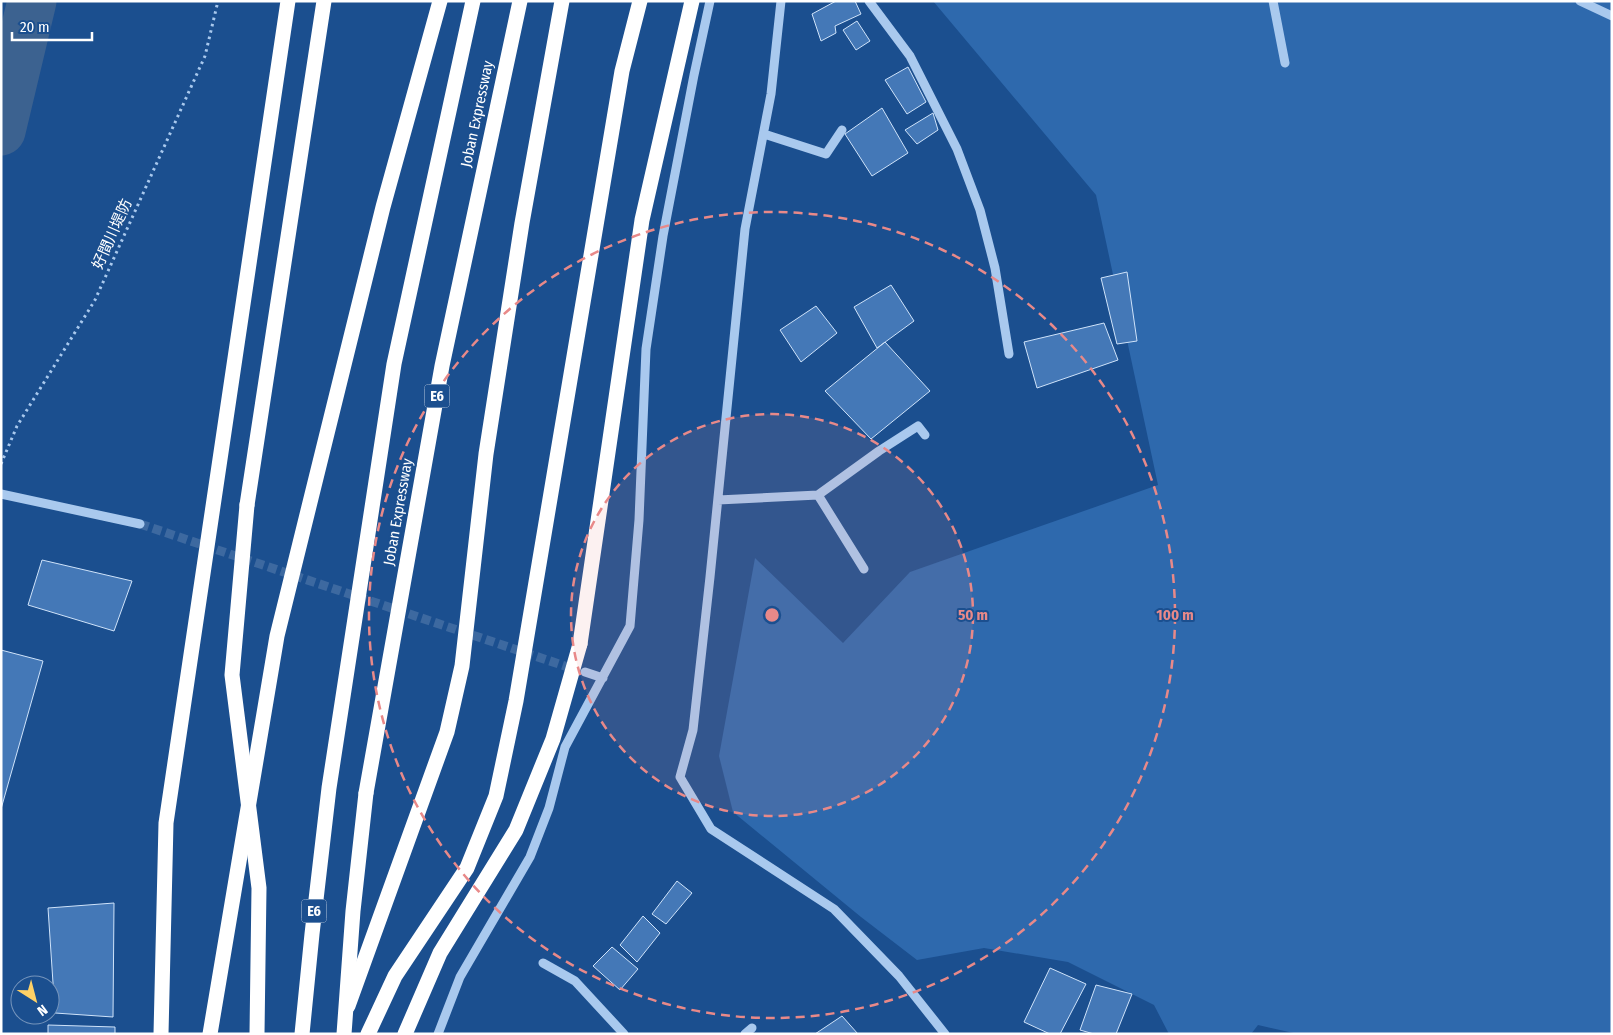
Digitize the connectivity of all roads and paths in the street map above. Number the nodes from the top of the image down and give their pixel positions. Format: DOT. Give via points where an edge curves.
graph roads {
  1 [pos="218,1"];
  2 [pos="288,1"];
  3 [pos="324,1"];
  4 [pos="440,1"];
  5 [pos="473,1"];
  6 [pos="520,1"];
  7 [pos="562,1"];
  8 [pos="640,1"];
  9 [pos="692,1"];
  10 [pos="710,1"];
  11 [pos="781,1"];
  12 [pos="869,1"];
  13 [pos="1273,1"];
  14 [pos="1580,1"];
  15 [pos="1612,16"];
  16 [pos="1285,63"];
  17 [pos="842,130"];
  18 [pos="764,134"];
  19 [pos="1008,354"];
  20 [pos="925,436"];
  21 [pos="1,464"];
  22 [pos="1,494"];
  23 [pos="818,495"];
  24 [pos="718,500"];
  25 [pos="140,524"];
  26 [pos="864,570"];
  27 [pos="585,672"];
  28 [pos="603,678"];
  29 [pos="543,963"];
  30 [pos="161,1034"];
  31 [pos="210,1034"];
  32 [pos="256,1034"];
  33 [pos="302,1034"];
  34 [pos="338,1034"];
  35 [pos="344,1034"];
  36 [pos="368,1034"];
  37 [pos="405,1034"];
  38 [pos="438,1034"];
  39 [pos="624,1034"];
  40 [pos="945,1034"];
  1 -- 21 [label="path, 好間川堤防" via="205,56 94,300 17,426"];
  2 -- 30 [label="highway" via="166,823"];
  3 -- 32 [label="highway, bridge" via="247,505 232,675 259,888"];
  4 -- 31 [label="highway" via="383,206 277,636"];
  5 -- 33 [label="highway, Joban Expressway / E6" via="394,364 329,788"];
  6 -- 35 [label="highway, Joban Expressway / E6, bridge" via="442,366 366,793"];
  7 -- 34 [label="highway" via="522,223 486,454 460,675 447,732"];
  8 -- 36 [label="highway" via="622,70 516,701 496,796 467,868 395,976"];
  9 -- 37 [label="highway, bridge" via="642,220 580,644 553,739 516,830 440,953"];
  10 -- 28 [label="street" via="663,236 646,348 639,520 630,626"];
  11 -- 18 [label="street"];
  12 -- 19 [label="street" via="910,56 957,149 980,210 995,268"];
  13 -- 16 [label="street"];
  14 -- 15 [label="street"];
  17 -- 18 [label="street" via="826,154"];
  18 -- 24 [label="street" via="745,229"];
  20 -- 23 [label="street" via="918,426"];
  22 -- 25 [label="street"];
  23 -- 24 [label="street"];
  23 -- 26 [label="street"];
  24 -- 40 [label="street" via="693,730 680,778 711,829 834,909 899,976"];
  27 -- 28 [label="street"];
  28 -- 38 [label="street" via="565,747 549,808 530,857 460,977"];
  29 -- 39 [label="street" via="575,980"];
}
